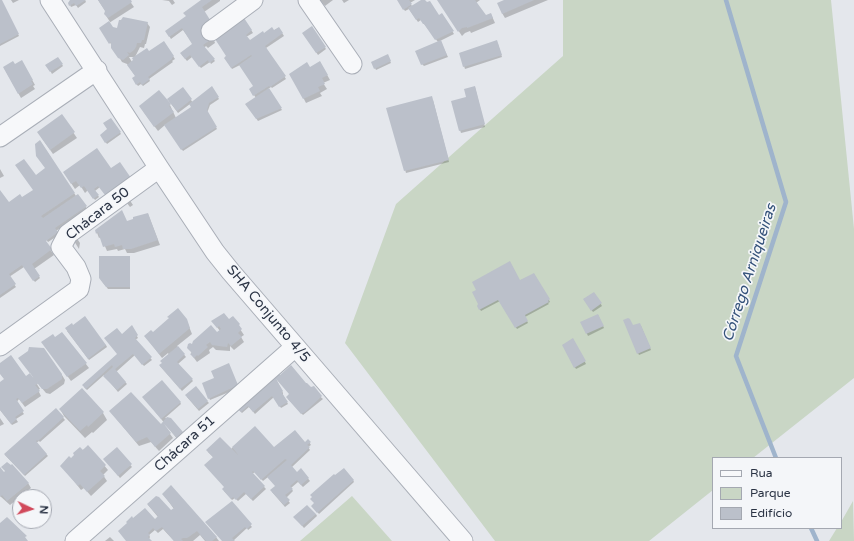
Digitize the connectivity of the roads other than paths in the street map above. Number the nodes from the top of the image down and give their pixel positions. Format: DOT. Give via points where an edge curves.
graph roads {
  1 [pos="50,0"];
  2 [pos="253,0"];
  3 [pos="308,0"];
  4 [pos="211,30"];
  5 [pos="352,64"];
  6 [pos="96,70"];
  7 [pos="0,137"];
  8 [pos="159,168"];
  9 [pos="0,346"];
  10 [pos="295,347"];
  11 [pos="75,541"];
  12 [pos="462,541"];
  1 -- 6 [label="street, SHA Conjunto 4/5"];
  2 -- 4 [label="street"];
  3 -- 5 [label="street"];
  6 -- 7 [label="street"];
  6 -- 8 [label="street, SHA Conjunto 4/5"];
  8 -- 9 [label="street, Chácara 50" via="68,234 62,247 81,279 79,289"];
  8 -- 10 [label="street, SHA Conjunto 4/5" via="215,252"];
  10 -- 11 [label="street, Chácara 51"];
  10 -- 12 [label="street, SHA Conjunto 4/5"];
}
